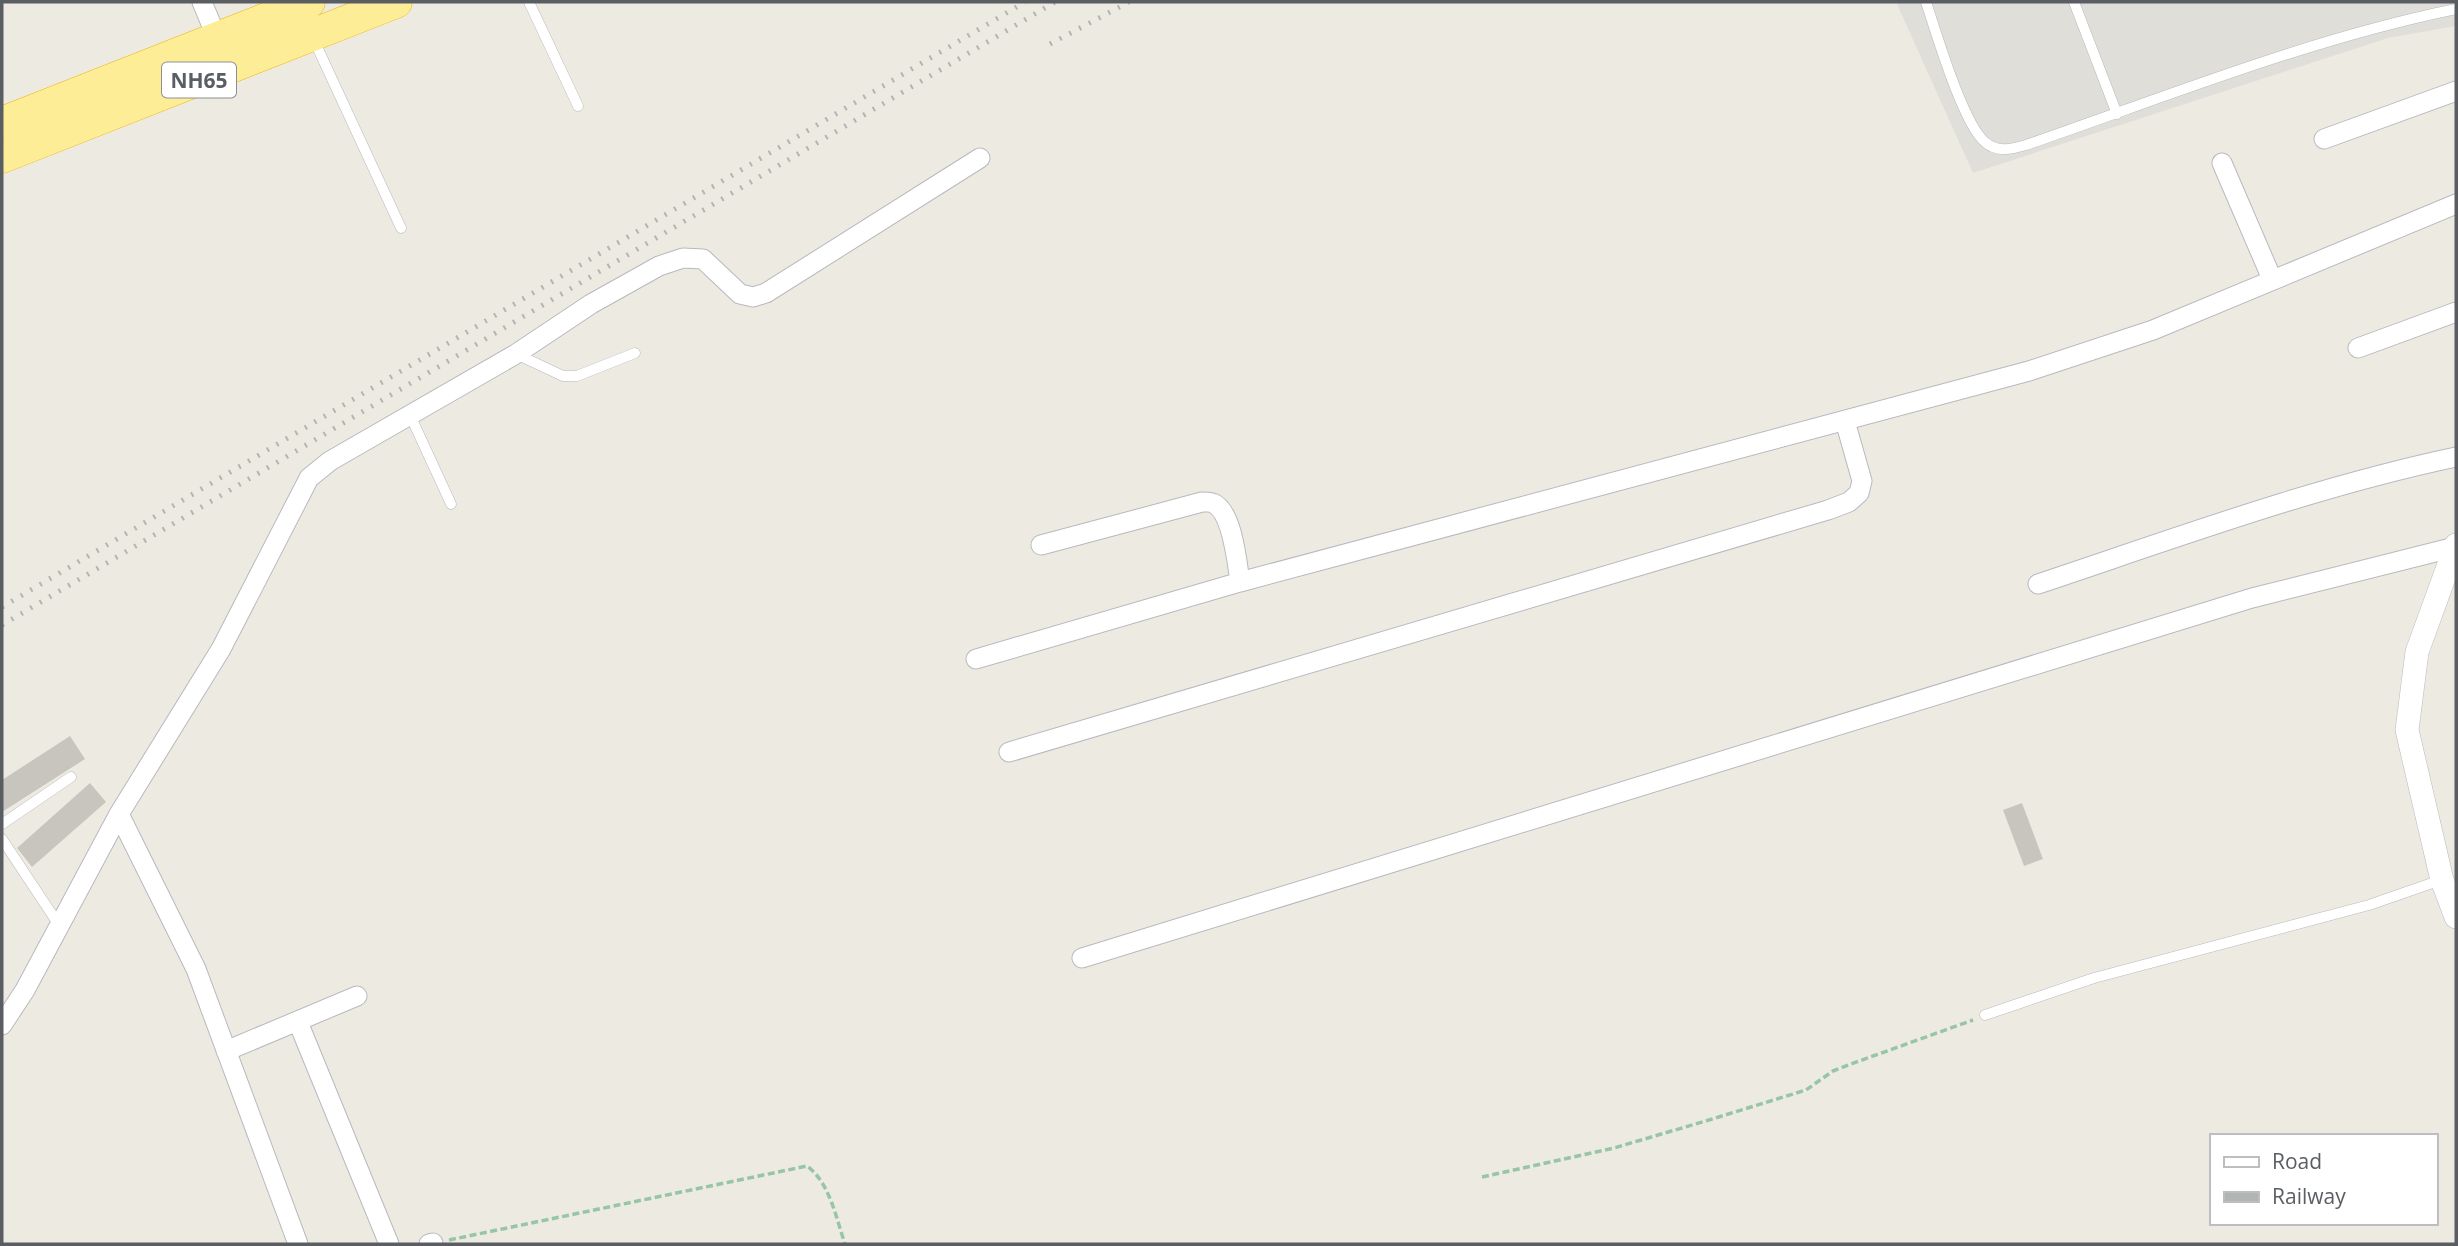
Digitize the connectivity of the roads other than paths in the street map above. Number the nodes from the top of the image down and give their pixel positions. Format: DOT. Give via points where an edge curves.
graph roads {
  1 [pos="202,2"];
  2 [pos="309,2"];
  3 [pos="396,2"];
  4 [pos="529,2"];
  5 [pos="1926,2"];
  6 [pos="2074,2"];
  7 [pos="2456,9"];
  8 [pos="312,35"];
  9 [pos="217,38"];
  10 [pos="2456,91"];
  11 [pos="578,106"];
  12 [pos="2118,114"];
  13 [pos="2,123"];
  14 [pos="2324,139"];
  15 [pos="2,157"];
  16 [pos="980,158"];
  17 [pos="2222,163"];
  18 [pos="2456,204"];
  19 [pos="401,228"];
  20 [pos="2272,279"];
  21 [pos="2456,312"];
  22 [pos="2357,348"];
  23 [pos="635,353"];
  24 [pos="516,354"];
  25 [pos="410,415"];
  26 [pos="1844,421"];
  27 [pos="2456,457"];
  28 [pos="451,504"];
  29 [pos="1041,545"];
  30 [pos="2456,546"];
  31 [pos="1240,582"];
  32 [pos="2038,583"];
  33 [pos="976,659"];
  34 [pos="1009,752"];
  35 [pos="71,777"];
  36 [pos="119,814"];
  37 [pos="2,824"];
  38 [pos="2,839"];
  39 [pos="2442,880"];
  40 [pos="2456,917"];
  41 [pos="59,925"];
  42 [pos="1082,958"];
  43 [pos="357,996"];
  44 [pos="1985,1015"];
  45 [pos="298,1022"];
  46 [pos="2,1025"];
  47 [pos="226,1051"];
  48 [pos="298,1244"];
  49 [pos="389,1244"];
  1 -- 9 [label="street"];
  2 -- 9 [label="highway, NH65"];
  3 -- 8 [label="highway, NH65"];
  4 -- 11 [label="lane"];
  5 -- 12 [label="lane" via="1956,88 1986,144 2002,151"];
  6 -- 12 [label="lane"];
  7 -- 12 [label="lane" via="2286,55"];
  8 -- 15 [label="highway, NH65"];
  8 -- 19 [label="lane"];
  9 -- 13 [label="highway, NH65"];
  10 -- 14 [label="street"];
  16 -- 24 [label="street" via="766,293 740,294 703,259 683,258 591,304"];
  17 -- 20 [label="street"];
  18 -- 20 [label="street"];
  20 -- 26 [label="street" via="2153,330 2029,371"];
  21 -- 22 [label="street"];
  23 -- 24 [label="lane" via="577,376 563,376"];
  24 -- 25 [label="street"];
  25 -- 28 [label="lane"];
  25 -- 36 [label="street" via="309,478 221,649"];
  26 -- 31 [label="street"];
  26 -- 34 [label="street" via="1862,481 1859,493 1849,502"];
  27 -- 32 [label="street" via="2284,503"];
  29 -- 31 [label="street" via="1213,502 1223,510 1231,529"];
  30 -- 39 [label="street" via="2417,652 2407,730"];
  30 -- 42 [label="street" via="2252,598"];
  31 -- 33 [label="street"];
  35 -- 37 [label="lane"];
  36 -- 41 [label="street"];
  36 -- 47 [label="street" via="196,969"];
  38 -- 41 [label="lane"];
  39 -- 40 [label="street"];
  39 -- 44 [label="lane" via="2369,905 2094,978"];
  41 -- 46 [label="street"];
  43 -- 45 [label="street"];
  45 -- 47 [label="street"];
  45 -- 49 [label="street"];
  47 -- 48 [label="street"];
}
